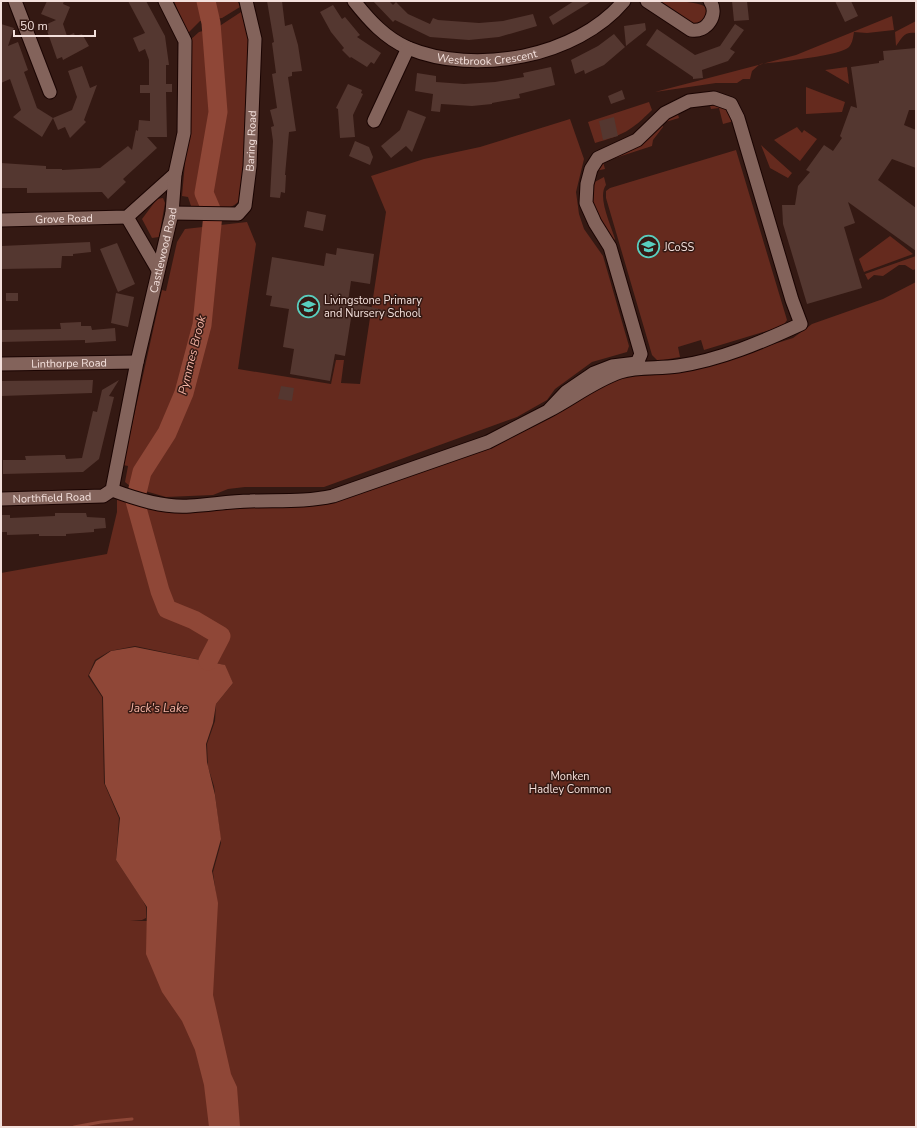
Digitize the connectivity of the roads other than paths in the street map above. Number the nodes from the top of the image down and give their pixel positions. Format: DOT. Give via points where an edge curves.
graph roads {
  1 [pos="15,1"];
  2 [pos="165,1"];
  3 [pos="246,1"];
  4 [pos="354,1"];
  5 [pos="624,1"];
  6 [pos="647,1"];
  7 [pos="710,1"];
  8 [pos="408,48"];
  9 [pos="50,92"];
  10 [pos="374,121"];
  11 [pos="175,174"];
  12 [pos="172,213"];
  13 [pos="127,217"];
  14 [pos="1,220"];
  15 [pos="158,270"];
  16 [pos="137,362"];
  17 [pos="1,364"];
  18 [pos="548,411"];
  19 [pos="107,493"];
  20 [pos="1,499"];
  1 -- 9 [label="street"];
  2 -- 11 [label="street, Castlewood Road" via="185,41 184,133"];
  3 -- 12 [label="street, Baring Road" via="254,39 250,166 245,206 238,214"];
  4 -- 8 [label="street, Westbrook Crescent" via="373,25 389,38"];
  5 -- 8 [label="street, Westbrook Crescent" via="599,25 580,37 558,46 510,58 451,59"];
  6 -- 7 [label="street" via="692,30 698,31 710,22 714,12"];
  8 -- 10 [label="street"];
  11 -- 12 [label="street, Castlewood Road"];
  11 -- 13 [label="street"];
  12 -- 15 [label="street, Castlewood Road"];
  13 -- 14 [label="street, Grove Road"];
  13 -- 15 [label="street"];
  15 -- 16 [label="street, Castlewood Road"];
  16 -- 17 [label="street, Linthorpe Road"];
  16 -- 19 [label="street, Castlewood Road"];
  18 -- 18 [label="street" via="566,392 594,373 612,366 637,362 640,354 610,247 586,203 591,169 598,158 637,140 664,113 689,101 714,98 731,104 738,118 801,324 768,340 721,355 678,366 622,371 592,384"];
  18 -- 19 [label="street" via="488,442 333,496 317,499 232,501 190,506 165,505"];
  19 -- 20 [label="street, Northfield Road"];
}
